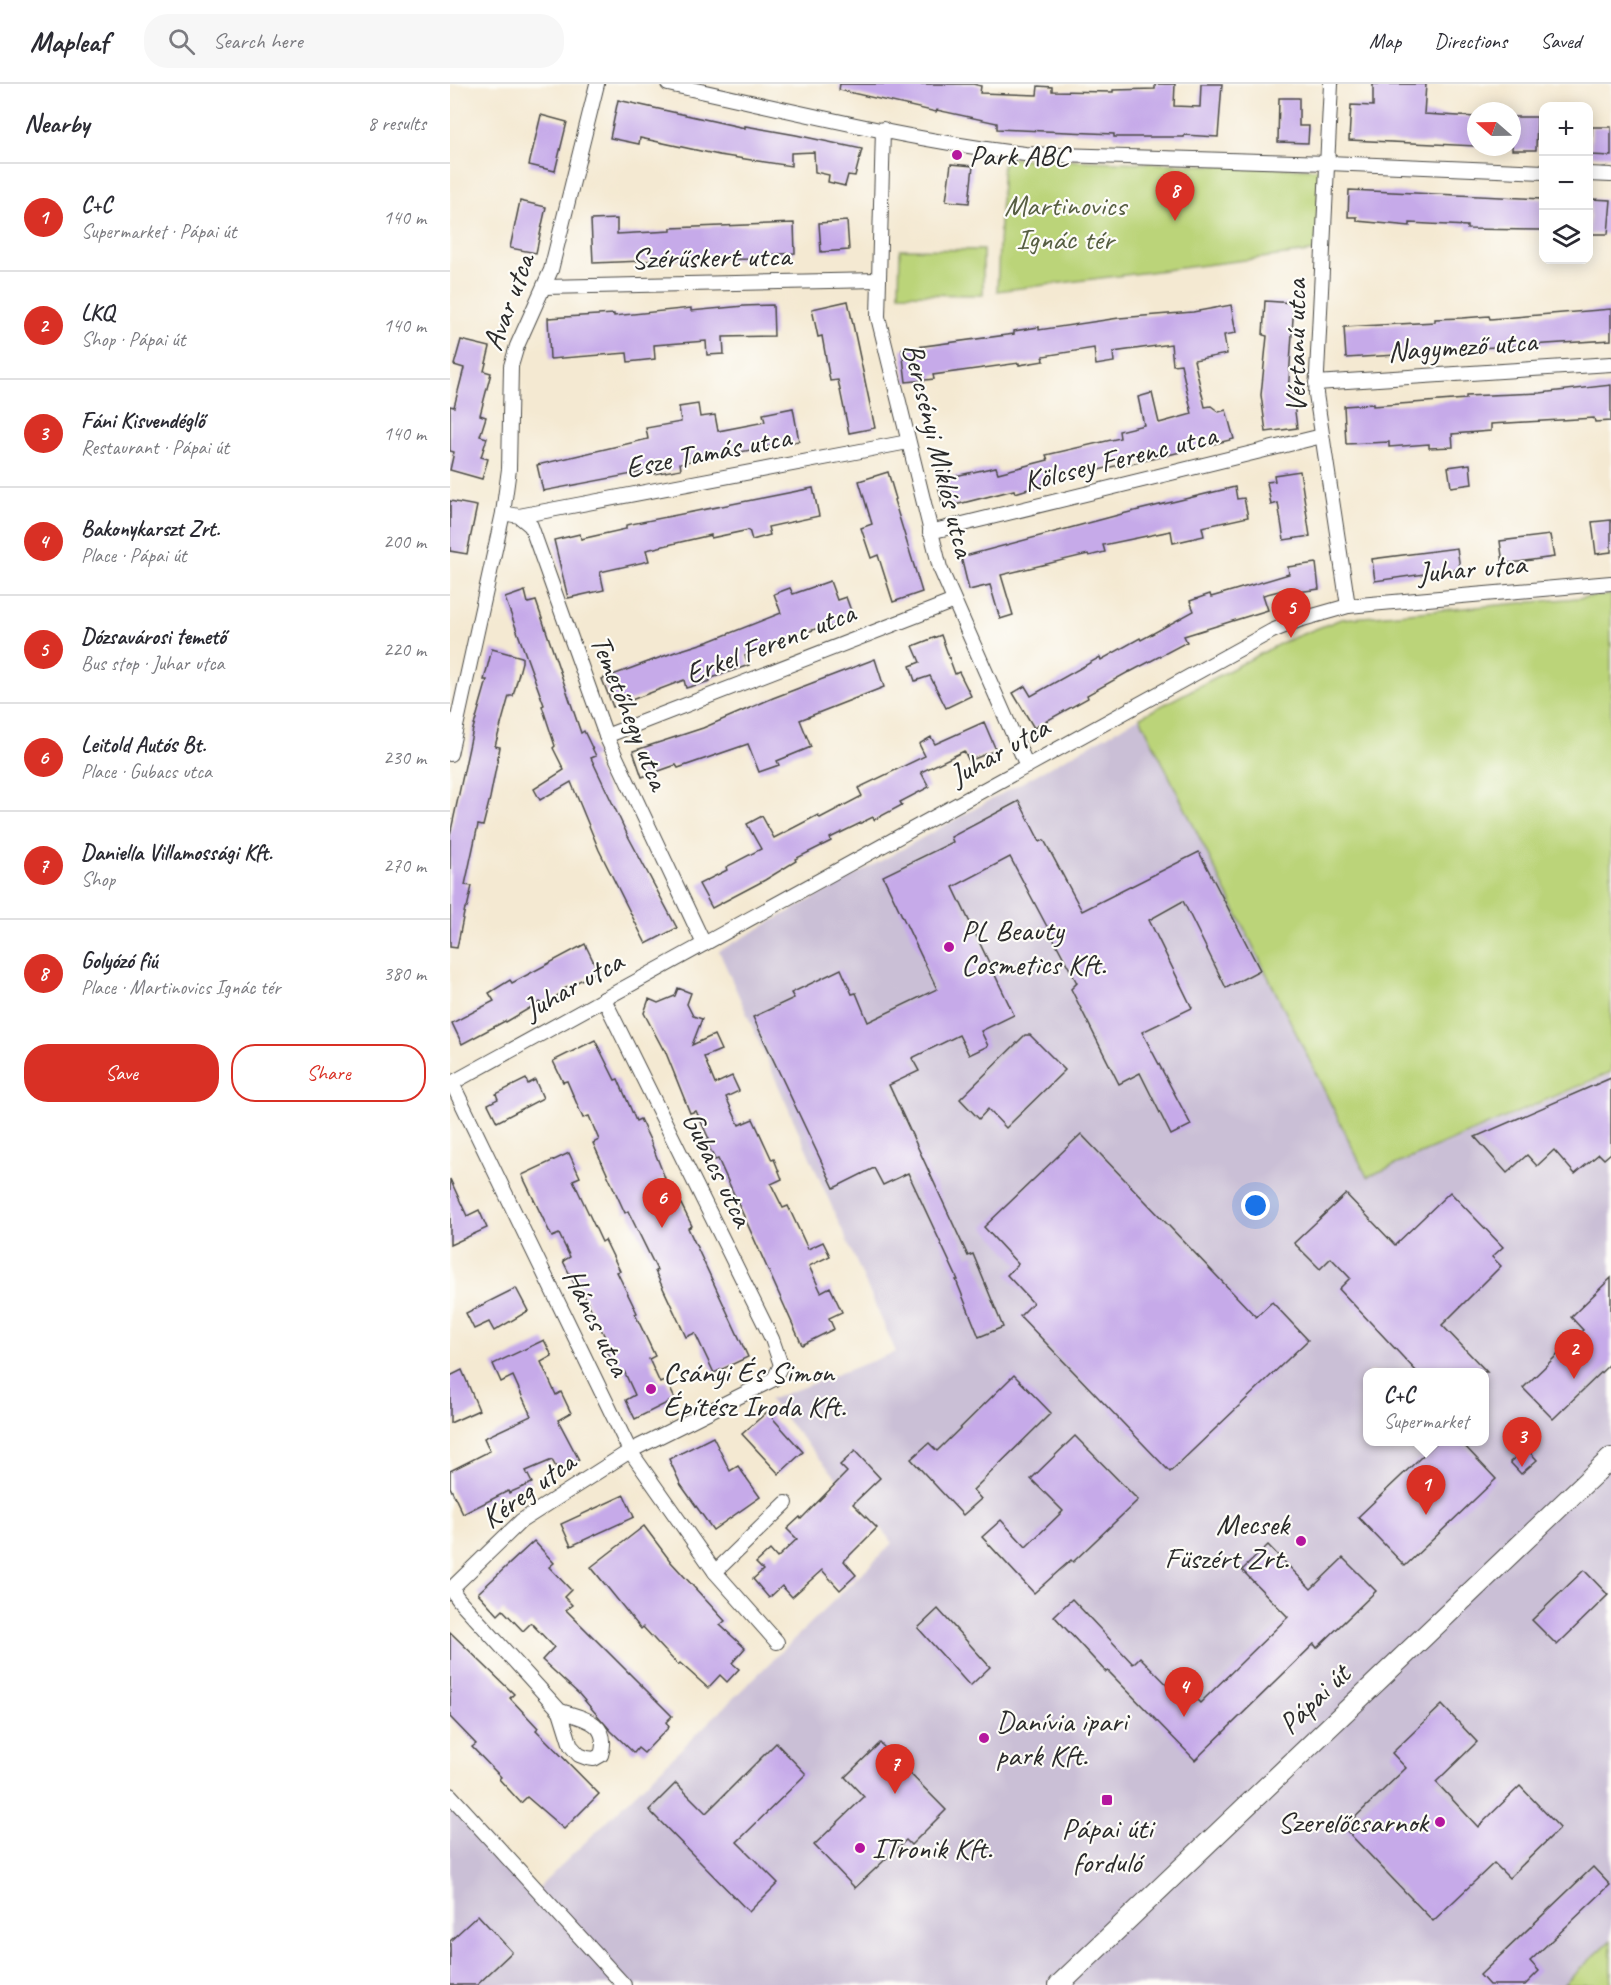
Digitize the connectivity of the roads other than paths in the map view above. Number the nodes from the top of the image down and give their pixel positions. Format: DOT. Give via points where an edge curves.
graph roads {
  1 [pos="597,84"];
  2 [pos="668,84"];
  3 [pos="1331,84"];
  4 [pos="883,129"];
  5 [pos="1328,163"];
  6 [pos="1539,172"];
  7 [pos="1593,174"];
  8 [pos="1611,175"];
  9 [pos="879,280"];
  10 [pos="544,287"];
  11 [pos="1611,364"];
  12 [pos="1316,383"];
  13 [pos="1322,436"];
  14 [pos="908,442"];
  15 [pos="503,513"];
  16 [pos="519,516"];
  17 [pos="930,532"];
  18 [pos="1611,583"];
  19 [pos="954,601"];
  20 [pos="1348,606"];
  21 [pos="606,735"];
  22 [pos="450,754"];
  23 [pos="1027,766"];
  24 [pos="704,944"];
  25 [pos="604,999"];
  26 [pos="451,1083"];
  27 [pos="781,1365"];
  28 [pos="630,1451"];
  29 [pos="1611,1458"];
  30 [pos="786,1503"];
  31 [pos="715,1572"];
  32 [pos="777,1642"];
  33 [pos="560,1711"];
  34 [pos="450,1795"];
  35 [pos="624,1985"];
  36 [pos="1059,1985"];
  1 -- 10 [label="street, Avar utca"];
  2 -- 4 [label="street"];
  3 -- 5 [label="street, Vértanú utca"];
  4 -- 5 [label="street" via="1025,154"];
  4 -- 9 [label="street, Bercsényi Miklós utca"];
  5 -- 6 [label="street"];
  5 -- 12 [label="street, Vértanú utca"];
  7 -- 8 [label="street"];
  9 -- 10 [label="street, Szérűskert utca"];
  9 -- 14 [label="street, Bercsényi Miklós utca" via="878,317"];
  10 -- 15 [label="street, Avar utca" via="511,366 509,470"];
  11 -- 12 [label="street, Nagymező utca"];
  12 -- 13 [label="street, Vértanú utca"];
  13 -- 17 [label="street, Kölcsey Ferenc utca"];
  13 -- 20 [label="street, Vértanú utca"];
  14 -- 16 [label="street, Esze Tamás utca"];
  14 -- 17 [label="street, Bercsényi Miklós utca"];
  15 -- 16 [label="street"];
  15 -- 22 [label="street, Avar utca"];
  16 -- 21 [label="street, Temetőhegy utca" via="531,526"];
  17 -- 19 [label="street, Bercsényi Miklós utca"];
  18 -- 20 [label="street, Juhar utca"];
  19 -- 21 [label="street, Erkel Ferenc utca"];
  19 -- 23 [label="street, Bercsényi Miklós utca"];
  20 -- 23 [label="street, Juhar utca" via="1272,631"];
  21 -- 24 [label="street, Temetőhegy utca"];
  23 -- 24 [label="street, Juhar utca"];
  24 -- 25 [label="street, Juhar utca"];
  25 -- 26 [label="street, Juhar utca"];
  25 -- 27 [label="street, Gubacs utca" via="772,1339"];
  26 -- 28 [label="street, Háncs utca"];
  27 -- 28 [label="street, Kéreg utca" via="774,1380"];
  28 -- 31 [label="street, Háncs utca"];
  28 -- 33 [label="street, Kéreg utca" via="521,1521 454,1586 459,1600"];
  29 -- 36 [label="main road, Pápai út"];
  30 -- 31 [label="street"];
  31 -- 32 [label="street, Háncs utca"];
  34 -- 35 [label="street"];
}
